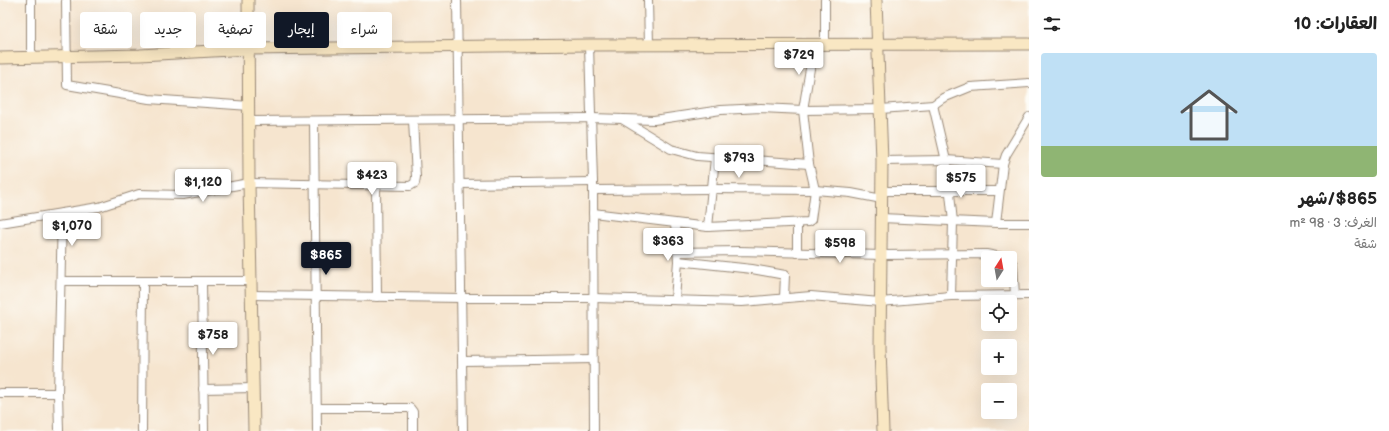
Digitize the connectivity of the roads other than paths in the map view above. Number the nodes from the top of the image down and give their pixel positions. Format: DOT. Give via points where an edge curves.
graph roads {
  1 [pos="31,0"];
  2 [pos="66,0"];
  3 [pos="248,0"];
  4 [pos="457,0"];
  5 [pos="648,0"];
  6 [pos="825,0"];
  7 [pos="876,0"];
  8 [pos="1029,44"];
  9 [pos="589,45"];
  10 [pos="649,45"];
  11 [pos="819,45"];
  12 [pos="878,45"];
  13 [pos="458,46"];
  14 [pos="249,49"];
  15 [pos="66,56"];
  16 [pos="0,58"];
  17 [pos="37,58"];
  18 [pos="1029,83"];
  19 [pos="933,105"];
  20 [pos="250,106"];
  21 [pos="881,109"];
  22 [pos="803,110"];
  23 [pos="1029,117"];
  24 [pos="592,118"];
  25 [pos="457,119"];
  26 [pos="622,119"];
  27 [pos="413,120"];
  28 [pos="314,121"];
  29 [pos="250,122"];
  30 [pos="715,158"];
  31 [pos="946,160"];
  32 [pos="882,161"];
  33 [pos="809,164"];
  34 [pos="1003,164"];
  35 [pos="249,184"];
  36 [pos="460,184"];
  37 [pos="314,186"];
  38 [pos="376,186"];
  39 [pos="593,186"];
  40 [pos="711,188"];
  41 [pos="815,190"];
  42 [pos="999,191"];
  43 [pos="950,192"];
  44 [pos="882,195"];
  45 [pos="62,213"];
  46 [pos="593,213"];
  47 [pos="881,218"];
  48 [pos="797,222"];
  49 [pos="953,222"];
  50 [pos="0,223"];
  51 [pos="996,223"];
  52 [pos="1029,223"];
  53 [pos="675,224"];
  54 [pos="708,227"];
  55 [pos="677,252"];
  56 [pos="797,253"];
  57 [pos="953,254"];
  58 [pos="981,254"];
  59 [pos="881,255"];
  60 [pos="678,261"];
  61 [pos="62,281"];
  62 [pos="143,281"];
  63 [pos="202,281"];
  64 [pos="252,281"];
  65 [pos="252,295"];
  66 [pos="1029,295"];
  67 [pos="316,296"];
  68 [pos="951,296"];
  69 [pos="981,296"];
  70 [pos="1017,296"];
  71 [pos="377,297"];
  72 [pos="462,298"];
  73 [pos="594,298"];
  74 [pos="784,298"];
  75 [pos="675,300"];
  76 [pos="880,302"];
  77 [pos="593,359"];
  78 [pos="463,361"];
  79 [pos="254,388"];
  80 [pos="203,389"];
  81 [pos="0,393"];
  82 [pos="58,393"];
  83 [pos="318,408"];
  84 [pos="59,431"];
  85 [pos="142,431"];
  86 [pos="204,431"];
  87 [pos="254,431"];
  88 [pos="317,431"];
  89 [pos="413,431"];
  90 [pos="463,431"];
  91 [pos="594,431"];
  92 [pos="882,431"];
  1 -- 17 [label="street" via="31,52"];
  2 -- 15 [label="street"];
  3 -- 14 [label="street"];
  4 -- 13 [label="street"];
  5 -- 10 [label="street"];
  6 -- 11 [label="street"];
  7 -- 12 [label="street"];
  8 -- 12 [label="street"];
  9 -- 10 [label="street"];
  9 -- 13 [label="street"];
  9 -- 24 [label="street"];
  10 -- 11 [label="street"];
  11 -- 12 [label="street"];
  11 -- 22 [label="street"];
  12 -- 21 [label="street"];
  13 -- 14 [label="street"];
  13 -- 25 [label="street"];
  14 -- 15 [label="street"];
  14 -- 20 [label="street"];
  15 -- 17 [label="street"];
  15 -- 20 [label="street" via="66,81 71,87 149,99"];
  16 -- 17 [label="street"];
  18 -- 19 [label="street" via="970,87 942,98"];
  19 -- 21 [label="street"];
  19 -- 31 [label="street"];
  20 -- 29 [label="street"];
  21 -- 22 [label="street"];
  21 -- 32 [label="street"];
  22 -- 26 [label="street" via="761,108 721,110 658,120"];
  22 -- 33 [label="street"];
  23 -- 34 [label="street"];
  24 -- 25 [label="street"];
  24 -- 26 [label="street"];
  24 -- 39 [label="street"];
  25 -- 27 [label="street"];
  25 -- 36 [label="street"];
  26 -- 30 [label="street" via="671,149"];
  27 -- 28 [label="street"];
  27 -- 38 [label="street" via="415,183 410,186"];
  28 -- 29 [label="street"];
  28 -- 37 [label="street"];
  29 -- 35 [label="street"];
  30 -- 33 [label="street"];
  30 -- 40 [label="street"];
  31 -- 32 [label="street"];
  31 -- 34 [label="street"];
  31 -- 43 [label="street"];
  32 -- 44 [label="street"];
  33 -- 41 [label="street"];
  34 -- 42 [label="street"];
  35 -- 37 [label="street"];
  35 -- 45 [label="street" via="183,195 139,194 99,207"];
  35 -- 64 [label="street"];
  36 -- 39 [label="street"];
  36 -- 72 [label="street"];
  37 -- 38 [label="street"];
  37 -- 67 [label="street"];
  38 -- 71 [label="street"];
  39 -- 40 [label="street"];
  39 -- 46 [label="street"];
  40 -- 41 [label="street"];
  40 -- 54 [label="street"];
  41 -- 44 [label="street"];
  41 -- 48 [label="street" via="811,220"];
  42 -- 43 [label="street"];
  42 -- 51 [label="street"];
  43 -- 44 [label="street"];
  43 -- 49 [label="street"];
  44 -- 47 [label="street"];
  45 -- 50 [label="street"];
  45 -- 61 [label="street"];
  46 -- 53 [label="street"];
  46 -- 73 [label="street"];
  47 -- 49 [label="street"];
  47 -- 59 [label="street"];
  48 -- 54 [label="street"];
  48 -- 56 [label="street"];
  49 -- 51 [label="street"];
  49 -- 57 [label="street"];
  51 -- 52 [label="street"];
  53 -- 54 [label="street"];
  53 -- 55 [label="street"];
  55 -- 56 [label="street"];
  55 -- 60 [label="street"];
  56 -- 59 [label="street"];
  57 -- 58 [label="street"];
  57 -- 59 [label="street"];
  57 -- 68 [label="street"];
  59 -- 76 [label="street"];
  60 -- 74 [label="street" via="785,275"];
  60 -- 75 [label="street"];
  61 -- 62 [label="street"];
  61 -- 82 [label="street"];
  62 -- 63 [label="street"];
  62 -- 85 [label="street"];
  63 -- 64 [label="street"];
  63 -- 80 [label="street"];
  64 -- 65 [label="street"];
  65 -- 67 [label="street"];
  65 -- 79 [label="street"];
  66 -- 70 [label="street"];
  67 -- 71 [label="street"];
  67 -- 83 [label="street"];
  68 -- 69 [label="street"];
  68 -- 76 [label="street"];
  71 -- 72 [label="street"];
  72 -- 73 [label="street"];
  72 -- 78 [label="street"];
  73 -- 75 [label="street"];
  73 -- 77 [label="street"];
  74 -- 75 [label="street" via="742,302"];
  74 -- 76 [label="street" via="811,296"];
  76 -- 92 [label="street"];
  77 -- 78 [label="street"];
  77 -- 91 [label="street"];
  78 -- 90 [label="street"];
  79 -- 80 [label="street"];
  79 -- 87 [label="street"];
  80 -- 86 [label="street"];
  81 -- 82 [label="street"];
  82 -- 84 [label="street"];
  83 -- 88 [label="street"];
  83 -- 89 [label="street" via="410,408 413,412"];
}
